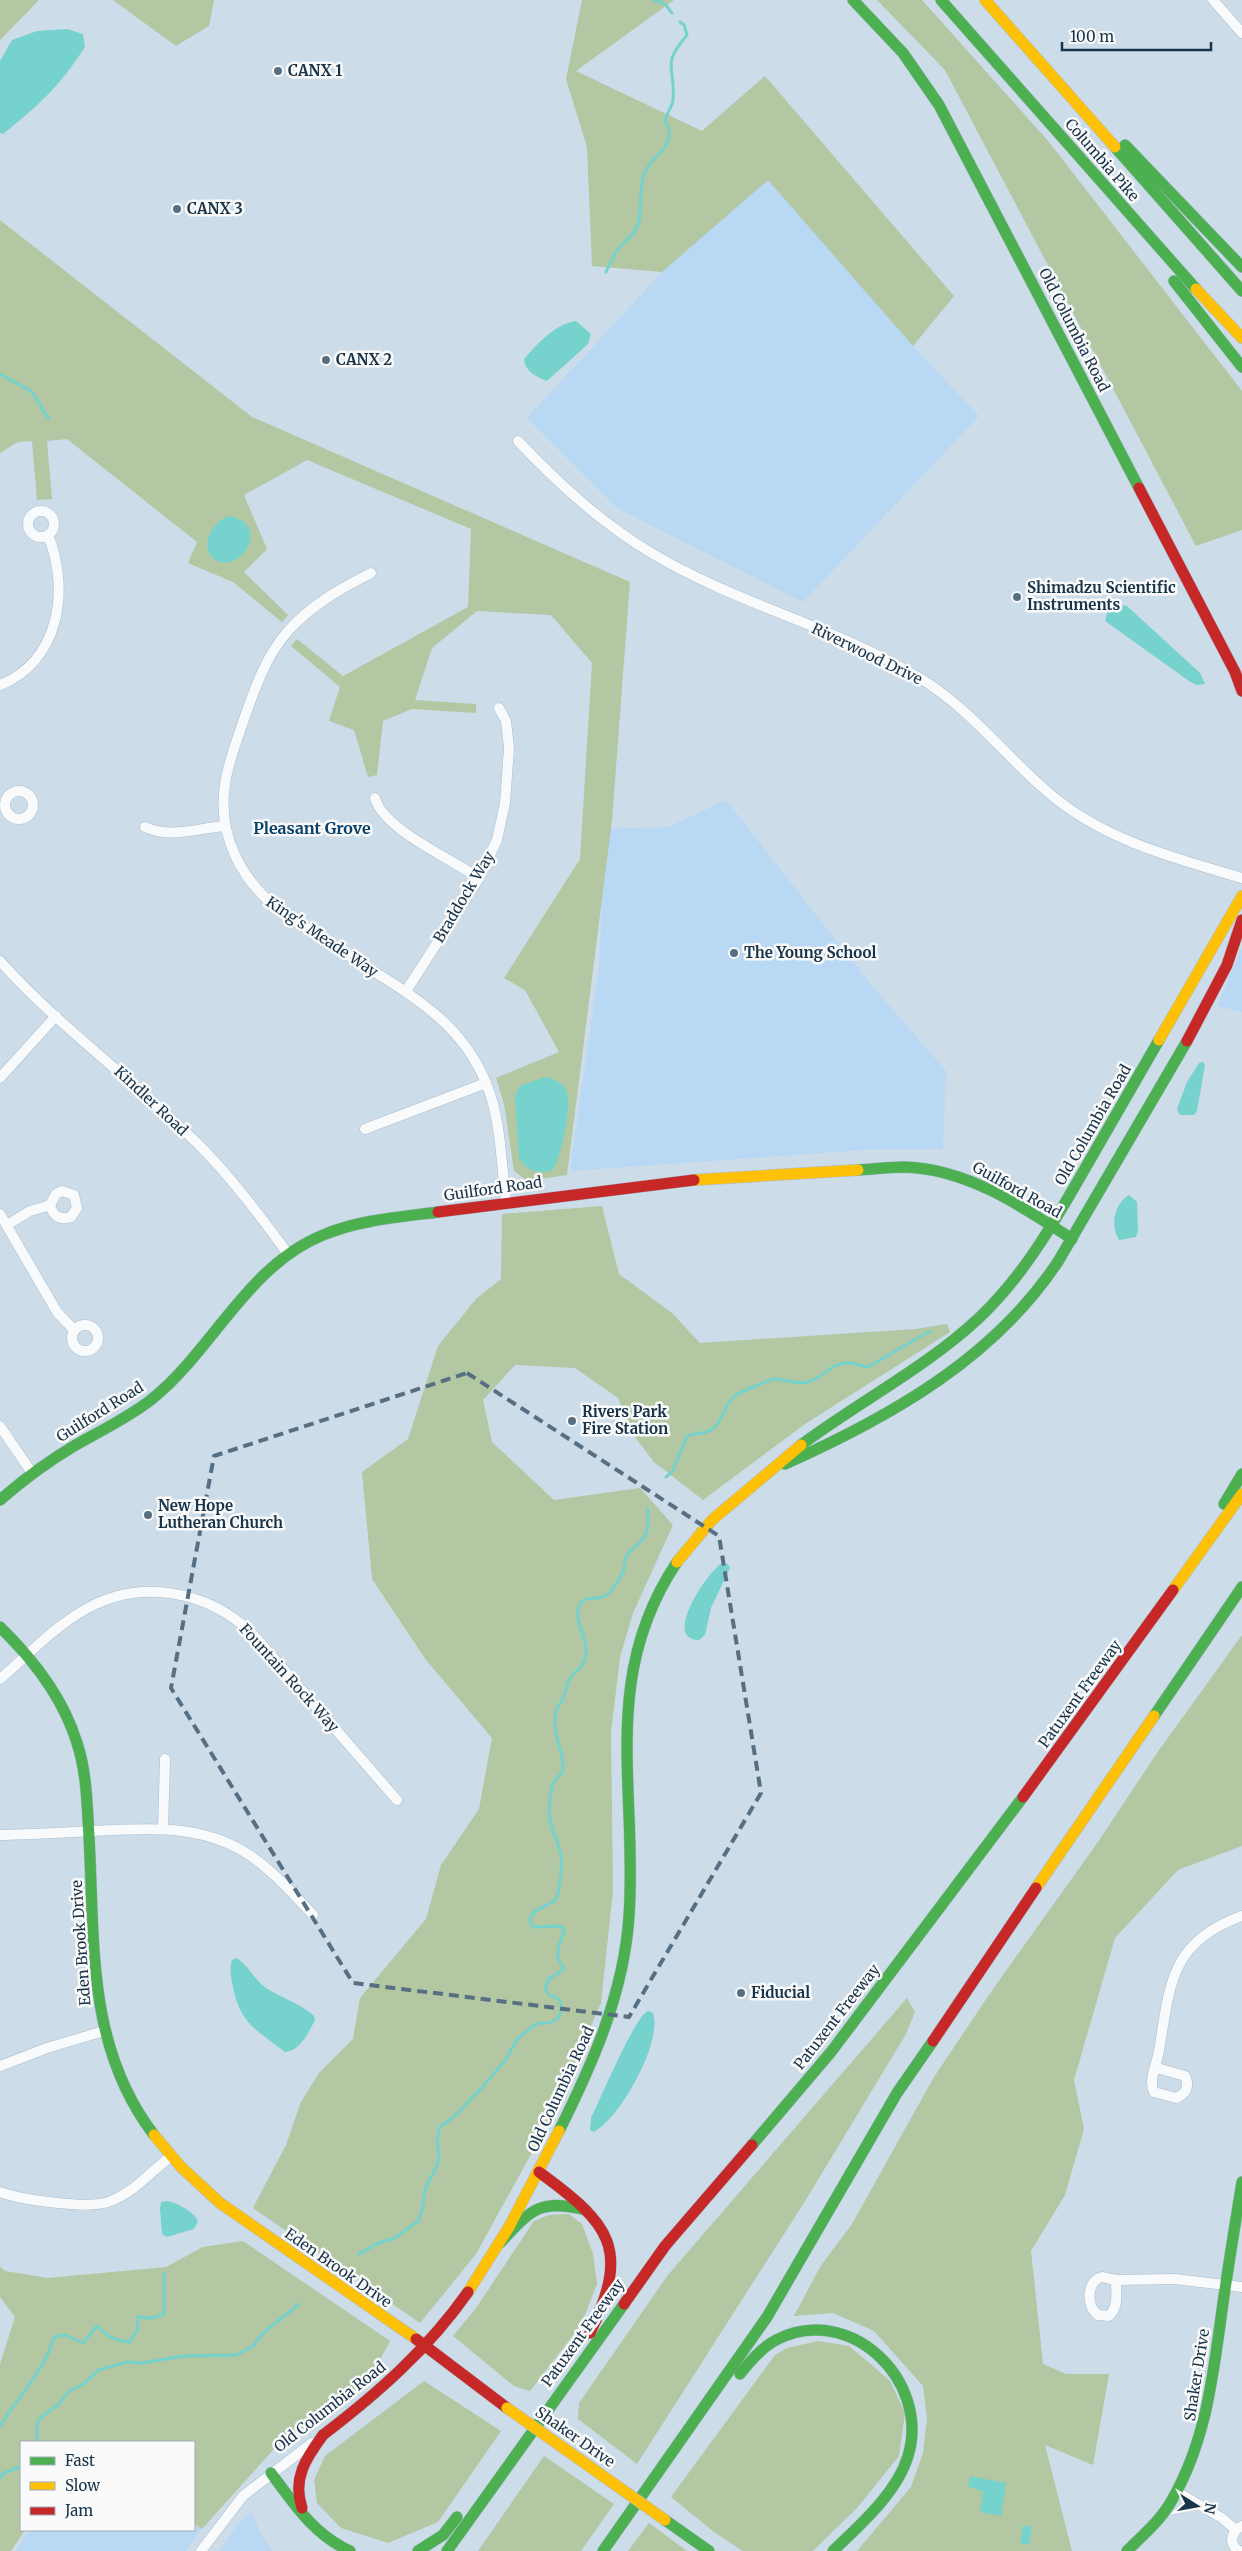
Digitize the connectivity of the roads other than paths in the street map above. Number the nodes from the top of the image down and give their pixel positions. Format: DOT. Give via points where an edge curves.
graph roads {
  1 [pos="853,0"];
  2 [pos="941,0"];
  3 [pos="985,0"];
  4 [pos="1213,0"];
  5 [pos="1242,33"];
  6 [pos="1034,55"];
  7 [pos="1010,79"];
  8 [pos="1242,267"];
  9 [pos="1242,291"];
  10 [pos="1242,338"];
  11 [pos="1242,367"];
  12 [pos="518,441"];
  13 [pos="48,535"];
  14 [pos="371,573"];
  15 [pos="0,684"];
  16 [pos="1242,690"];
  17 [pos="498,708"];
  18 [pos="375,798"];
  19 [pos="225,826"];
  20 [pos="145,827"];
  21 [pos="479,878"];
  22 [pos="1242,878"];
  23 [pos="1242,896"];
  24 [pos="1242,920"];
  25 [pos="0,961"];
  26 [pos="406,991"];
  27 [pos="56,1016"];
  28 [pos="0,1078"];
  29 [pos="486,1083"];
  30 [pos="365,1129"];
  31 [pos="506,1202"];
  32 [pos="50,1205"];
  33 [pos="0,1214"];
  34 [pos="7,1225"];
  35 [pos="1052,1226"];
  36 [pos="1072,1239"];
  37 [pos="288,1254"];
  38 [pos="74,1330"];
  39 [pos="0,1426"];
  40 [pos="772,1470"];
  41 [pos="32,1473"];
  42 [pos="1242,1474"];
  43 [pos="1242,1494"];
  44 [pos="0,1500"];
  45 [pos="1242,1587"];
  46 [pos="1242,1600"];
  47 [pos="0,1627"];
  48 [pos="1136,1642"];
  49 [pos="28,1655"];
  50 [pos="0,1679"];
  51 [pos="1154,1715"];
  52 [pos="165,1759"];
  53 [pos="397,1800"];
  54 [pos="163,1829"];
  55 [pos="89,1832"];
  56 [pos="0,1835"];
  57 [pos="312,1915"];
  58 [pos="1242,1916"];
  59 [pos="104,2031"];
  60 [pos="0,2066"];
  61 [pos="1157,2068"];
  62 [pos="170,2157"];
  63 [pos="539,2172"];
  64 [pos="1242,2182"];
  65 [pos="0,2192"];
  66 [pos="589,2211"];
  67 [pos="500,2243"];
  68 [pos="1116,2280"];
  69 [pos="1226,2284"];
  70 [pos="1242,2287"];
  71 [pos="425,2346"];
  72 [pos="553,2401"];
  73 [pos="323,2435"];
  74 [pos="668,2458"];
  75 [pos="270,2473"];
  76 [pos="502,2473"];
  77 [pos="1177,2492"];
  78 [pos="636,2506"];
  79 [pos="308,2522"];
  80 [pos="1239,2528"];
  81 [pos="836,2549"];
  82 [pos="202,2551"];
  83 [pos="350,2551"];
  84 [pos="418,2551"];
  85 [pos="447,2551"];
  86 [pos="603,2551"];
  87 [pos="609,2551"];
  88 [pos="709,2551"];
  89 [pos="1127,2551"];
  90 [pos="1240,2551"];
  1 -- 16 [label="main road, Old Columbia Road" via="903,53 939,105"];
  2 -- 7 [label="main road, Columbia Pike"];
  3 -- 6 [label="main road, Columbia Pike"];
  4 -- 5 [label="street"];
  6 -- 8 [label="main road" via="1156,174"];
  6 -- 9 [label="main road, Columbia Pike"];
  7 -- 10 [label="main road, Columbia Pike"];
  7 -- 11 [label="main road" via="1065,154 1152,252"];
  12 -- 22 [label="street, Riverwood Drive" via="591,512 653,554 722,589 920,678 969,715 1050,794 1091,823 1145,849"];
  13 -- 15 [label="street" via="56,564 55,625 49,642 30,667"];
  14 -- 19 [label="street, King's Meade Way" via="316,605 272,653 256,684 229,764 225,786"];
  17 -- 21 [label="street, Braddock Way" via="508,732 506,803 497,840"];
  18 -- 21 [label="street" via="378,808 395,826"];
  19 -- 20 [label="street" via="166,833"];
  19 -- 26 [label="street, King's Meade Way" via="239,865 262,897"];
  21 -- 26 [label="street, Braddock Way"];
  23 -- 35 [label="main road, Old Columbia Road"];
  24 -- 36 [label="main road, Old Columbia Road" via="1230,957 1204,1011"];
  25 -- 27 [label="street, Kindler Road"];
  26 -- 29 [label="street, King's Meade Way" via="433,1011 461,1039"];
  27 -- 28 [label="street"];
  27 -- 37 [label="street, Kindler Road" via="204,1150 246,1198"];
  29 -- 30 [label="street"];
  29 -- 31 [label="street, King's Meade Way" via="495,1117"];
  31 -- 35 [label="main road, Guilford Road" via="670,1182 878,1168 924,1168 962,1177"];
  31 -- 37 [label="main road, Guilford Road" via="363,1222 331,1231"];
  32 -- 34 [label="street" via="30,1211"];
  33 -- 34 [label="street"];
  34 -- 38 [label="street" via="57,1312"];
  35 -- 36 [label="main road, Guilford Road"];
  35 -- 40 [label="main road, Old Columbia Road" via="1019,1277 974,1323 925,1361 801,1445"];
  36 -- 40 [label="main road, Old Columbia Road" via="1038,1290 968,1360 912,1398 807,1455"];
  37 -- 41 [label="main road, Guilford Road" via="268,1271 166,1387 126,1417"];
  39 -- 41 [label="street"];
  40 -- 63 [label="main road, Old Columbia Road" via="722,1509 682,1554 665,1582 640,1637 625,1715 630,1883 621,1978 600,2046"];
  41 -- 44 [label="main road, Guilford Road"];
  42 -- 48 [label="main road"];
  43 -- 48 [label="main road, Patuxent Freeway"];
  45 -- 51 [label="main road"];
  46 -- 51 [label="main road"];
  47 -- 49 [label="main road, Eden Brook Drive"];
  48 -- 72 [label="main road, Patuxent Freeway" via="876,1994 831,2052 665,2246"];
  49 -- 50 [label="street, Fountain Rock Way"];
  49 -- 53 [label="street, Fountain Rock Way" via="69,1620 102,1601 136,1592 173,1593 195,1598 229,1614 252,1634"];
  49 -- 55 [label="main road, Eden Brook Drive" via="57,1698 77,1742 87,1797"];
  51 -- 74 [label="main road" via="897,2093 767,2317"];
  52 -- 54 [label="street"];
  54 -- 55 [label="street"];
  54 -- 57 [label="street" via="207,1834 242,1851 279,1879"];
  55 -- 56 [label="street"];
  55 -- 59 [label="main road, Eden Brook Drive" via="95,1974"];
  58 -- 61 [label="street" via="1201,1937 1180,1963 1168,1994"];
  59 -- 60 [label="street"];
  59 -- 62 [label="main road, Eden Brook Drive" via="127,2091"];
  62 -- 65 [label="street" via="122,2196 103,2204 77,2205"];
  62 -- 71 [label="main road, Eden Brook Drive" via="220,2203"];
  63 -- 66 [label="main road"];
  63 -- 67 [label="main road, Old Columbia Road"];
  64 -- 69 [label="main road, Shaker Drive"];
  66 -- 67 [label="main road" via="563,2204 538,2207"];
  66 -- 72 [label="main road" via="599,2223 610,2251 610,2290 602,2312"];
  67 -- 71 [label="main road, Old Columbia Road"];
  68 -- 69 [label="street" via="1175,2278"];
  69 -- 70 [label="street"];
  69 -- 77 [label="main road, Shaker Drive" via="1207,2418"];
  71 -- 73 [label="main road, Old Columbia Road" via="368,2400"];
  71 -- 88 [label="main road, Shaker Drive, bridge"];
  72 -- 76 [label="main road, Patuxent Freeway"];
  73 -- 75 [label="street, Old Columbia Road"];
  73 -- 79 [label="main road" via="301,2466 296,2488"];
  74 -- 78 [label="main road"];
  74 -- 81 [label="main road" via="751,2361 772,2342 793,2334 820,2331 853,2338 880,2354 898,2375 908,2396 913,2427 908,2456 901,2472"];
  75 -- 79 [label="main road"];
  75 -- 82 [label="street, Old Columbia Road" via="231,2509"];
  76 -- 84 [label="main road" via="468,2504 443,2535"];
  76 -- 85 [label="main road, Patuxent Freeway"];
  77 -- 80 [label="street"];
  77 -- 89 [label="main road, Shaker Drive" via="1150,2528"];
  78 -- 86 [label="main road"];
  78 -- 87 [label="main road"];
  79 -- 83 [label="main road" via="329,2540"];
  80 -- 90 [label="street" via="1232,2534 1233,2544"];
}
